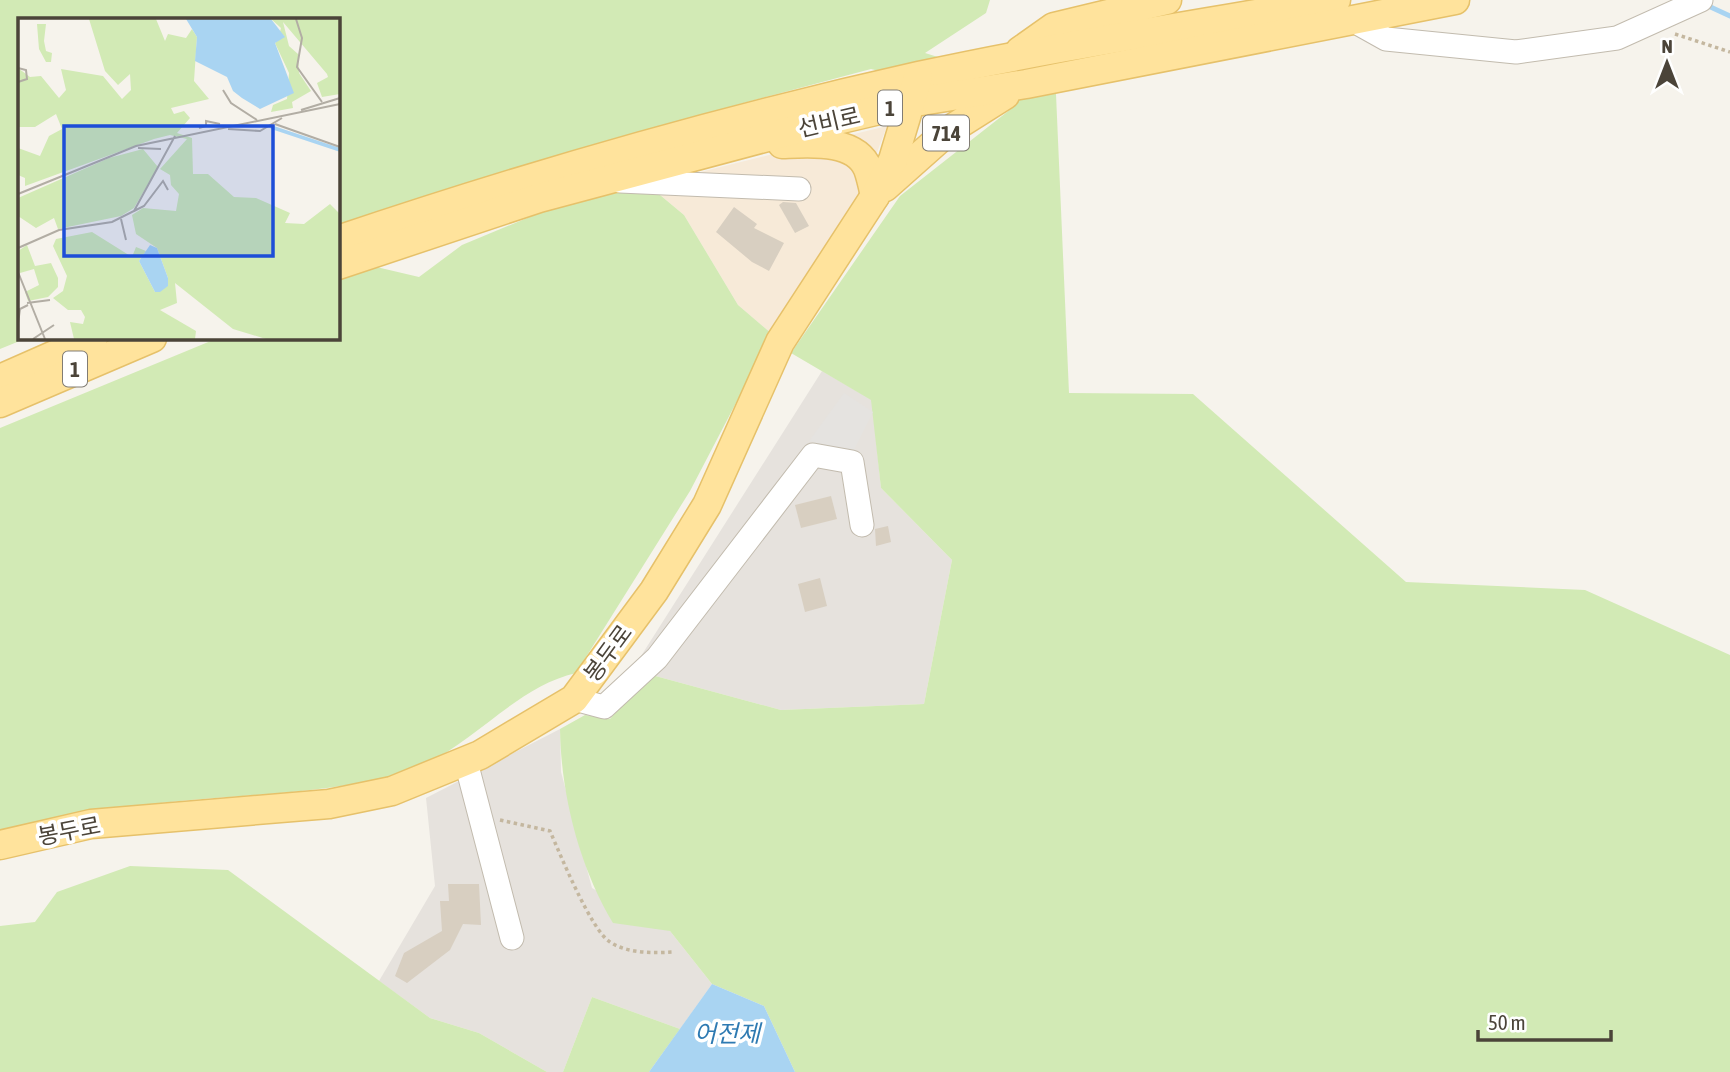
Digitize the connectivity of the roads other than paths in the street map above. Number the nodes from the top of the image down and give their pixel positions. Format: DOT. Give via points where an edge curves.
graph roads {
  1 [pos="1167,0"];
  2 [pos="1454,0"];
  3 [pos="1701,0"];
  4 [pos="1344,10"];
  5 [pos="1010,58"];
  6 [pos="918,76"];
  7 [pos="1026,84"];
  8 [pos="909,103"];
  9 [pos="726,148"];
  10 [pos="607,180"];
  11 [pos="799,189"];
  12 [pos="875,196"];
  13 [pos="340,239"];
  14 [pos="340,264"];
  15 [pos="88,340"];
  16 [pos="147,340"];
  17 [pos="0,379"];
  18 [pos="0,403"];
  19 [pos="862,524"];
  20 [pos="574,699"];
  21 [pos="467,762"];
  22 [pos="0,845"];
  23 [pos="512,938"];
  1 -- 5 [label="main road" via="1054,27"];
  2 -- 4 [label="main road, 선비로 / 1"];
  3 -- 4 [label="street" via="1617,38 1516,52 1386,39"];
  4 -- 5 [label="main road, 선비로 / 1" via="1146,31"];
  4 -- 7 [label="main road, 선비로 / 1"];
  5 -- 6 [label="main road, 선비로 / 1"];
  6 -- 8 [label="main road, 봉두로"];
  6 -- 13 [label="main road, 선비로 / 1" via="591,159"];
  7 -- 8 [label="main road, 선비로 / 1"];
  7 -- 12 [label="main road, 714" via="981,107 948,131"];
  8 -- 9 [label="main road, 선비로 / 1"];
  8 -- 12 [label="main road, 봉두로" via="893,160"];
  9 -- 10 [label="main road, 선비로 / 1"];
  9 -- 12 [label="main road" via="834,145 855,154 867,166"];
  10 -- 11 [label="street"];
  10 -- 14 [label="main road, 선비로 / 1"];
  12 -- 20 [label="main road, 봉두로" via="780,342 707,505 654,591"];
  15 -- 17 [label="main road, 1"];
  16 -- 18 [label="main road, 1"];
  19 -- 20 [label="street" via="852,462 813,455 657,658 604,707"];
  20 -- 21 [label="main road, 봉두로"];
  21 -- 22 [label="main road, 봉두로" via="392,791 329,804 91,824"];
  21 -- 23 [label="street"];
}
